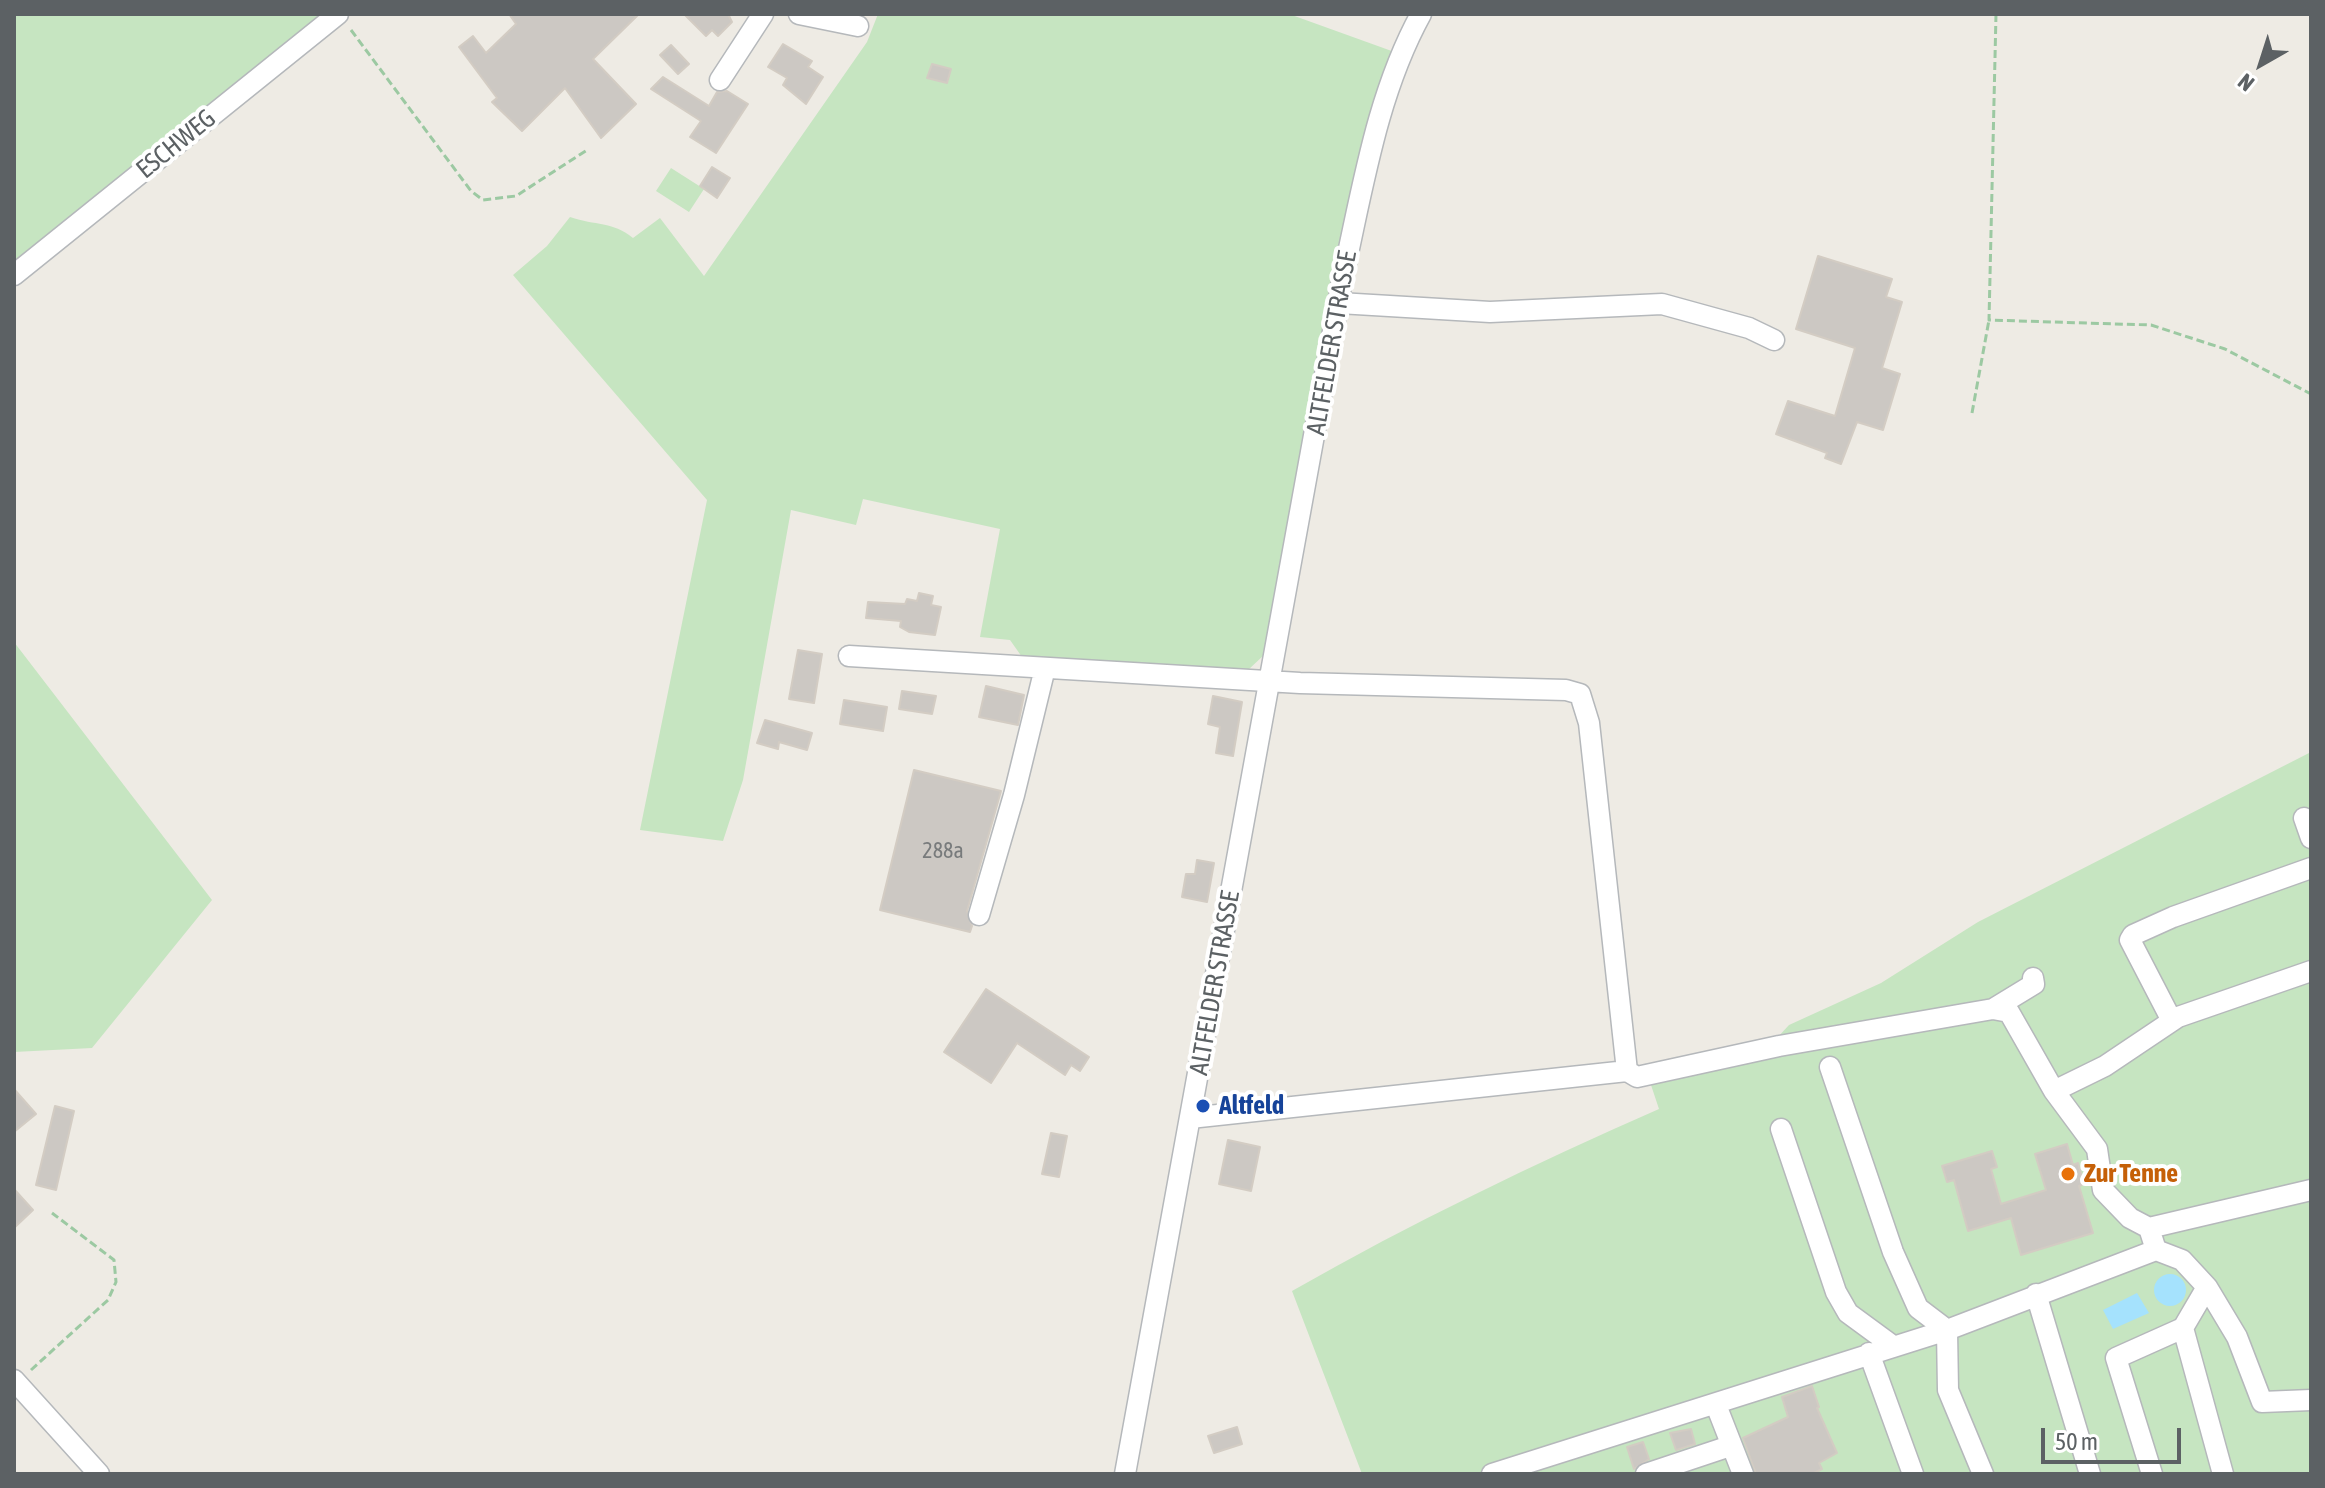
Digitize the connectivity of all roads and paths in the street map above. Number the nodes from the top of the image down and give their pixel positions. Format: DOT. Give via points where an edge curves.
graph roads {
  1 [pos="763,14"];
  2 [pos="799,14"];
  3 [pos="1421,14"];
  4 [pos="1996,14"];
  5 [pos="343,20"];
  6 [pos="858,26"];
  7 [pos="720,80"];
  8 [pos="587,150"];
  9 [pos="14,275"];
  10 [pos="1339,303"];
  11 [pos="1989,320"];
  12 [pos="1774,340"];
  13 [pos="2311,394"];
  14 [pos="1972,413"];
  15 [pos="849,656"];
  16 [pos="1045,668"];
  17 [pos="1271,680"];
  18 [pos="2304,818"];
  19 [pos="2311,838"];
  20 [pos="2311,868"];
  21 [pos="979,915"];
  22 [pos="2311,971"];
  23 [pos="2033,978"];
  24 [pos="1993,1009"];
  25 [pos="2172,1021"];
  26 [pos="1830,1067"];
  27 [pos="1627,1071"];
  28 [pos="2054,1091"];
  29 [pos="1190,1118"];
  30 [pos="1781,1129"];
  31 [pos="2311,1190"];
  32 [pos="52,1213"];
  33 [pos="2149,1228"];
  34 [pos="2156,1250"];
  35 [pos="2207,1287"];
  36 [pos="2036,1294"];
  37 [pos="2183,1328"];
  38 [pos="1947,1330"];
  39 [pos="1893,1346"];
  40 [pos="1869,1353"];
  41 [pos="15,1382"];
  42 [pos="2311,1400"];
  43 [pos="1716,1405"];
  44 [pos="1730,1446"];
  45 [pos="99,1474"];
  46 [pos="1125,1474"];
  47 [pos="1492,1474"];
  48 [pos="1646,1474"];
  49 [pos="1743,1474"];
  50 [pos="1913,1474"];
  51 [pos="1983,1474"];
  52 [pos="2090,1474"];
  53 [pos="2152,1474"];
  54 [pos="2223,1474"];
  1 -- 7 [label="street"];
  2 -- 6 [label="street"];
  3 -- 10 [label="street, ALTFELDER STRASSE" via="1400,54 1380,117"];
  4 -- 11 [label="path"];
  5 -- 8 [label="path" via="483,200 516,196"];
  5 -- 9 [label="street, ESCHWEG"];
  10 -- 12 [label="street" via="1490,312 1662,304"];
  10 -- 17 [label="street, ALTFELDER STRASSE"];
  11 -- 13 [label="path" via="2151,325 2225,349"];
  11 -- 14 [label="path"];
  15 -- 16 [label="street"];
  16 -- 17 [label="street"];
  16 -- 21 [label="street"];
  17 -- 27 [label="street" via="1580,694 1589,723"];
  17 -- 29 [label="street, ALTFELDER STRASSE"];
  18 -- 19 [label="street"];
  20 -- 25 [label="street" via="2133,935 2130,940"];
  22 -- 25 [label="street"];
  23 -- 24 [label="street" via="2034,984"];
  24 -- 27 [label="street" via="1637,1077"];
  24 -- 28 [label="street" via="2009,1012"];
  25 -- 28 [label="street" via="2105,1066"];
  26 -- 38 [label="street" via="1893,1252 1918,1308"];
  27 -- 29 [label="street"];
  28 -- 33 [label="street" via="2097,1149 2103,1190 2130,1218"];
  29 -- 46 [label="street, ALTFELDER STRASSE"];
  30 -- 39 [label="street" via="1836,1292 1848,1313"];
  31 -- 33 [label="street"];
  32 -- 41 [label="path" via="114,1260 116,1282 108,1300"];
  33 -- 34 [label="street"];
  34 -- 35 [label="street" via="2182,1260"];
  34 -- 36 [label="street"];
  35 -- 37 [label="street"];
  35 -- 42 [label="street" via="2237,1337 2262,1402"];
  36 -- 38 [label="street"];
  36 -- 52 [label="street"];
  37 -- 53 [label="street" via="2116,1358"];
  37 -- 54 [label="street"];
  38 -- 39 [label="street"];
  38 -- 51 [label="street" via="1948,1390"];
  39 -- 40 [label="street"];
  40 -- 43 [label="street"];
  40 -- 50 [label="street"];
  41 -- 45 [label="street"];
  43 -- 44 [label="street"];
  43 -- 47 [label="street"];
  44 -- 48 [label="street"];
  44 -- 49 [label="street"];
}
